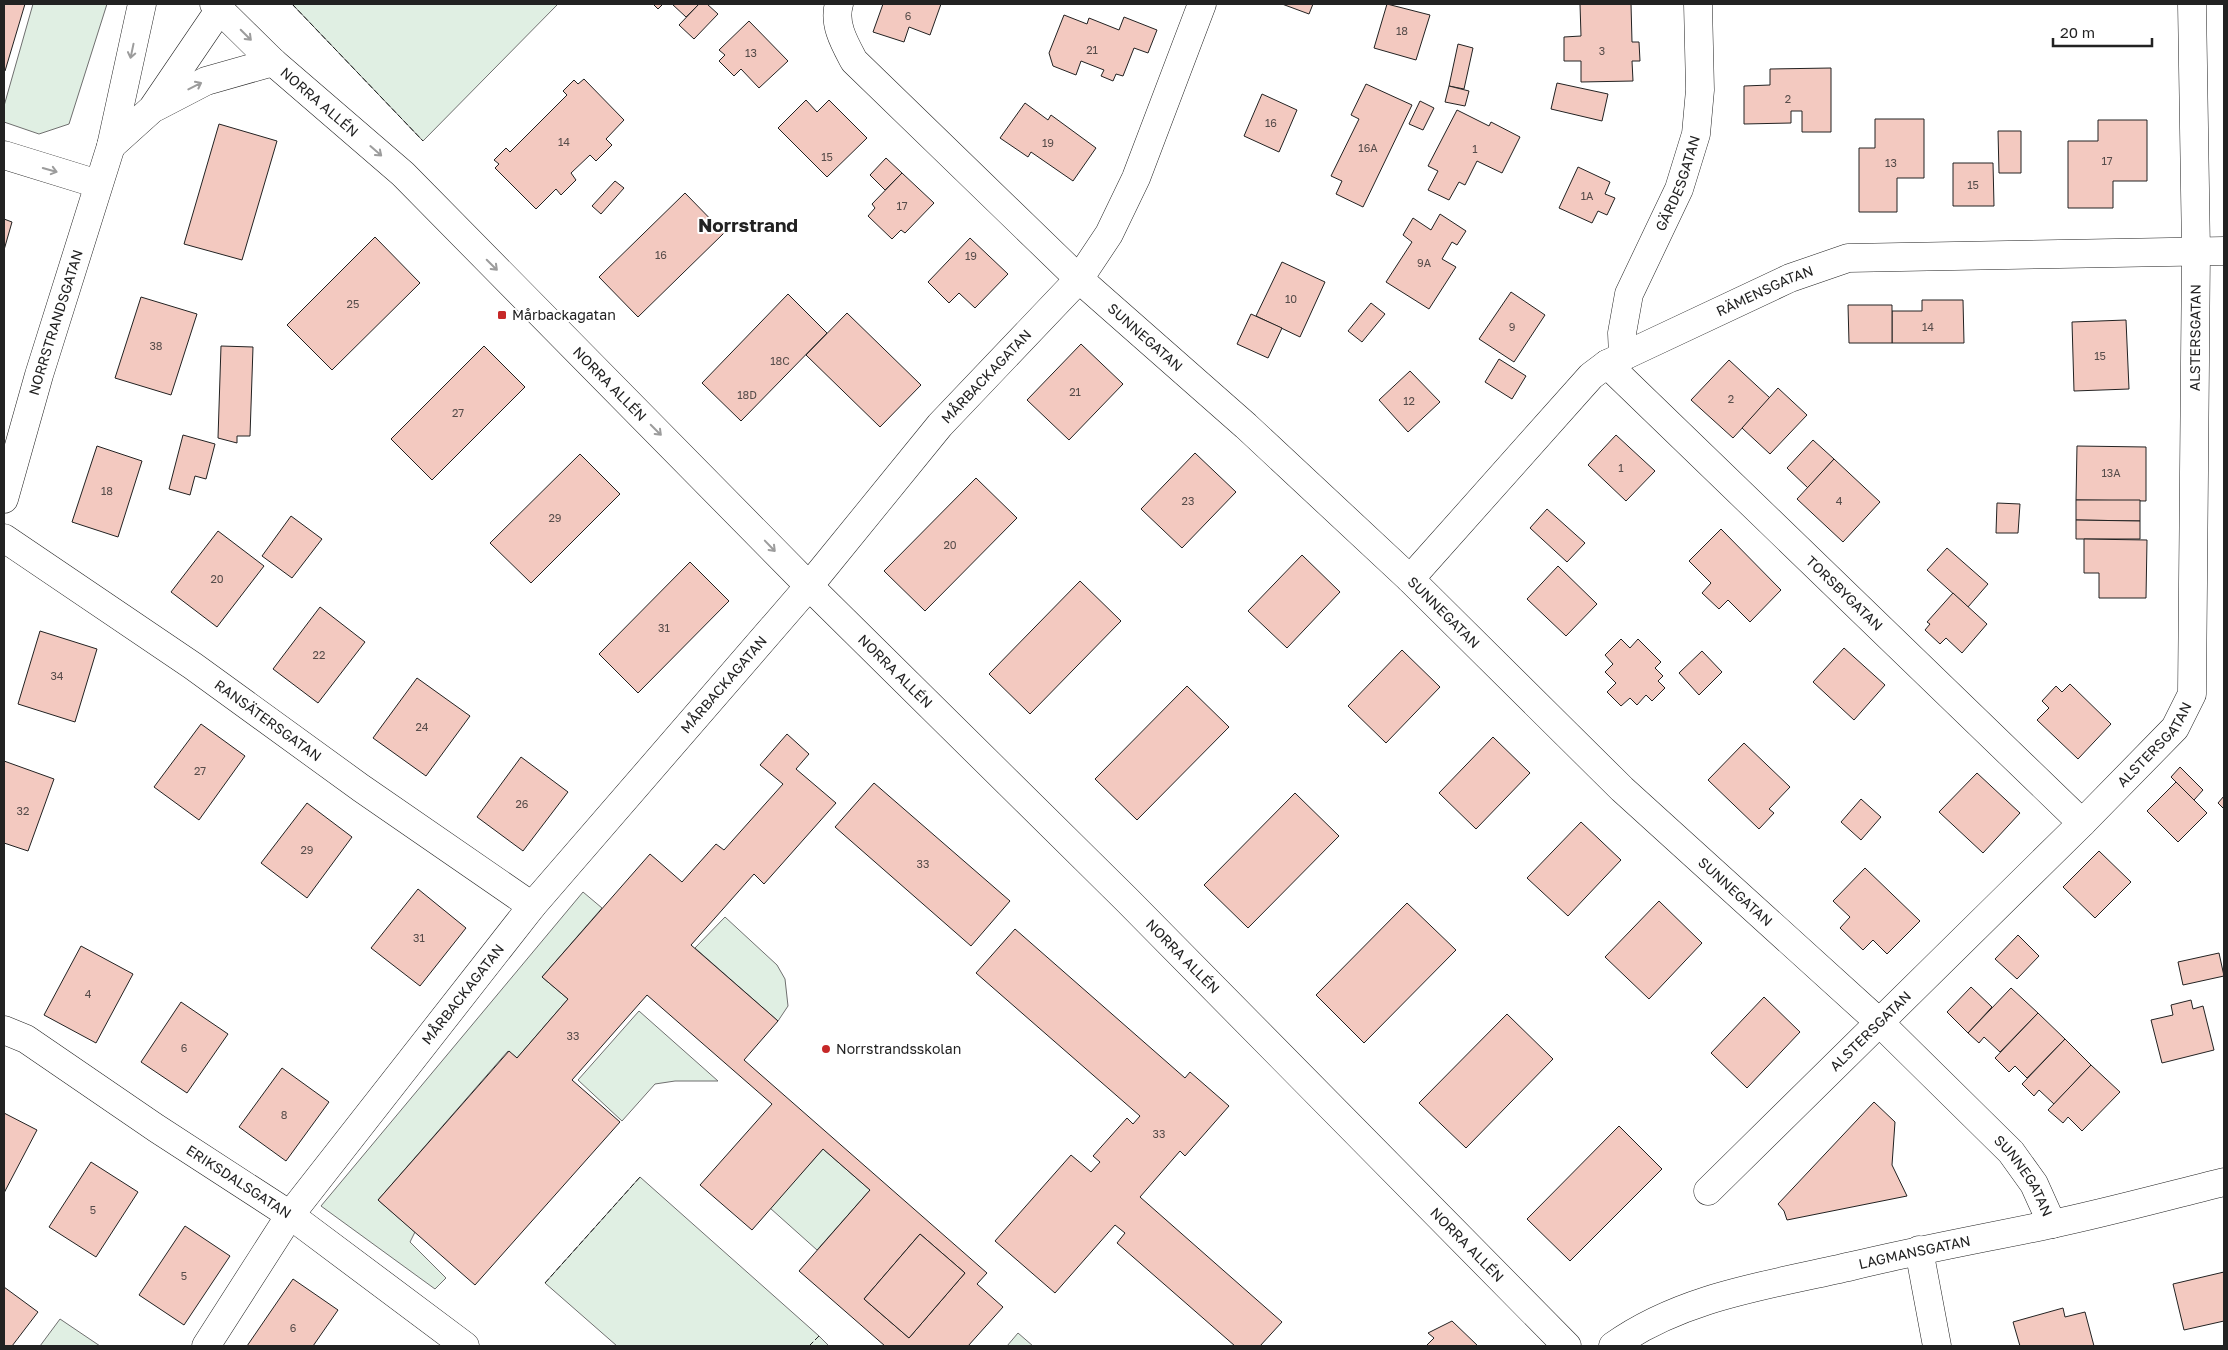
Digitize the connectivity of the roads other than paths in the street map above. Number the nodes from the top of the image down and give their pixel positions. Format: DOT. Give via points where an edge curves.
graph roads {
  1 [pos="142,4"];
  2 [pos="838,4"];
  3 [pos="1202,4"];
  4 [pos="1698,4"];
  5 [pos="2192,4"];
  6 [pos="217,6"];
  7 [pos="273,62"];
  8 [pos="152,109"];
  9 [pos="111,146"];
  10 [pos="4,155"];
  11 [pos="98,184"];
  12 [pos="2196,251"];
  13 [pos="2224,251"];
  14 [pos="1079,279"];
  15 [pos="1615,360"];
  16 [pos="4,499"];
  17 [pos="4,538"];
  18 [pos="1410,580"];
  19 [pos="809,586"];
  20 [pos="2082,823"];
  21 [pos="532,906"];
  22 [pos="1880,1023"];
  23 [pos="4,1030"];
  24 [pos="2224,1182"];
  25 [pos="1708,1191"];
  26 [pos="290,1214"];
  27 [pos="2052,1224"];
  28 [pos="1919,1250"];
  29 [pos="206,1346"];
  30 [pos="465,1346"];
  31 [pos="1567,1346"];
  32 [pos="1614,1346"];
  33 [pos="1937,1346"];
  1 -- 9 [label="street, NORRSTRANDSGATAN, one-way"];
  2 -- 14 [label="street, SUNNEGATAN" via="836,11 842,38 854,61"];
  3 -- 14 [label="street, MÅRBACKAGATAN" via="1136,178 1109,234"];
  4 -- 15 [label="street, GÄRDESGATAN" via="1700,90 1696,134 1679,189 1629,294"];
  5 -- 12 [label="street, ALSTERSGATAN"];
  6 -- 7 [label="street, NORRA ALLÉN, one-way"];
  6 -- 8 [label="street, NORRSTRANDSGATAN"];
  8 -- 7 [label="street, NORRSTRANDSGATAN, one-way" via="206,81"];
  7 -- 19 [label="street, NORRA ALLÉN, one-way" via="403,174"];
  8 -- 9 [label="street, NORRSTRANDSGATAN"];
  9 -- 11 [label="street, NORRSTRANDSGATAN"];
  10 -- 11 [label="street, one-way"];
  11 -- 16 [label="street, NORRSTRANDSGATAN" via="38,374"];
  12 -- 13 [label="street, RÄMENSGATAN"];
  12 -- 15 [label="street, RÄMENSGATAN" via="1848,258 1790,278"];
  12 -- 20 [label="street, ALSTERSGATAN" via="2192,694 2174,728"];
  14 -- 18 [label="street, SUNNEGATAN" via="1246,426"];
  14 -- 19 [label="street, MÅRBACKAGATAN" via="940,425"];
  15 -- 18 [label="street, RÄMENSGATAN" via="1591,376"];
  15 -- 20 [label="street, TORSBYGATAN"];
  17 -- 21 [label="street, RANSÄTERSGATAN" via="193,666"];
  18 -- 22 [label="street, SUNNEGATAN" via="1622,789"];
  19 -- 21 [label="street, MÅRBACKAGATAN"];
  19 -- 31 [label="street, NORRA ALLÉN" via="1127,900"];
  20 -- 22 [label="street, ALSTERSGATAN"];
  21 -- 26 [label="street, MÅRBACKAGATAN"];
  22 -- 25 [label="street, ALSTERSGATAN"];
  22 -- 27 [label="street, SUNNEGATAN" via="2011,1152 2034,1184"];
  23 -- 26 [label="street, ERIKSDALSGATAN" via="26,1039"];
  24 -- 27 [label="street, LAGMANSGATAN"];
  26 -- 29 [label="street, MÅRBACKAGATAN"];
  26 -- 30 [label="street, ERIKSDALSGATAN"];
  27 -- 28 [label="street, LAGMANSGATAN"];
  28 -- 32 [label="street, LAGMANSGATAN" via="1718,1297 1677,1311"];
  28 -- 33 [label="street"];
}
